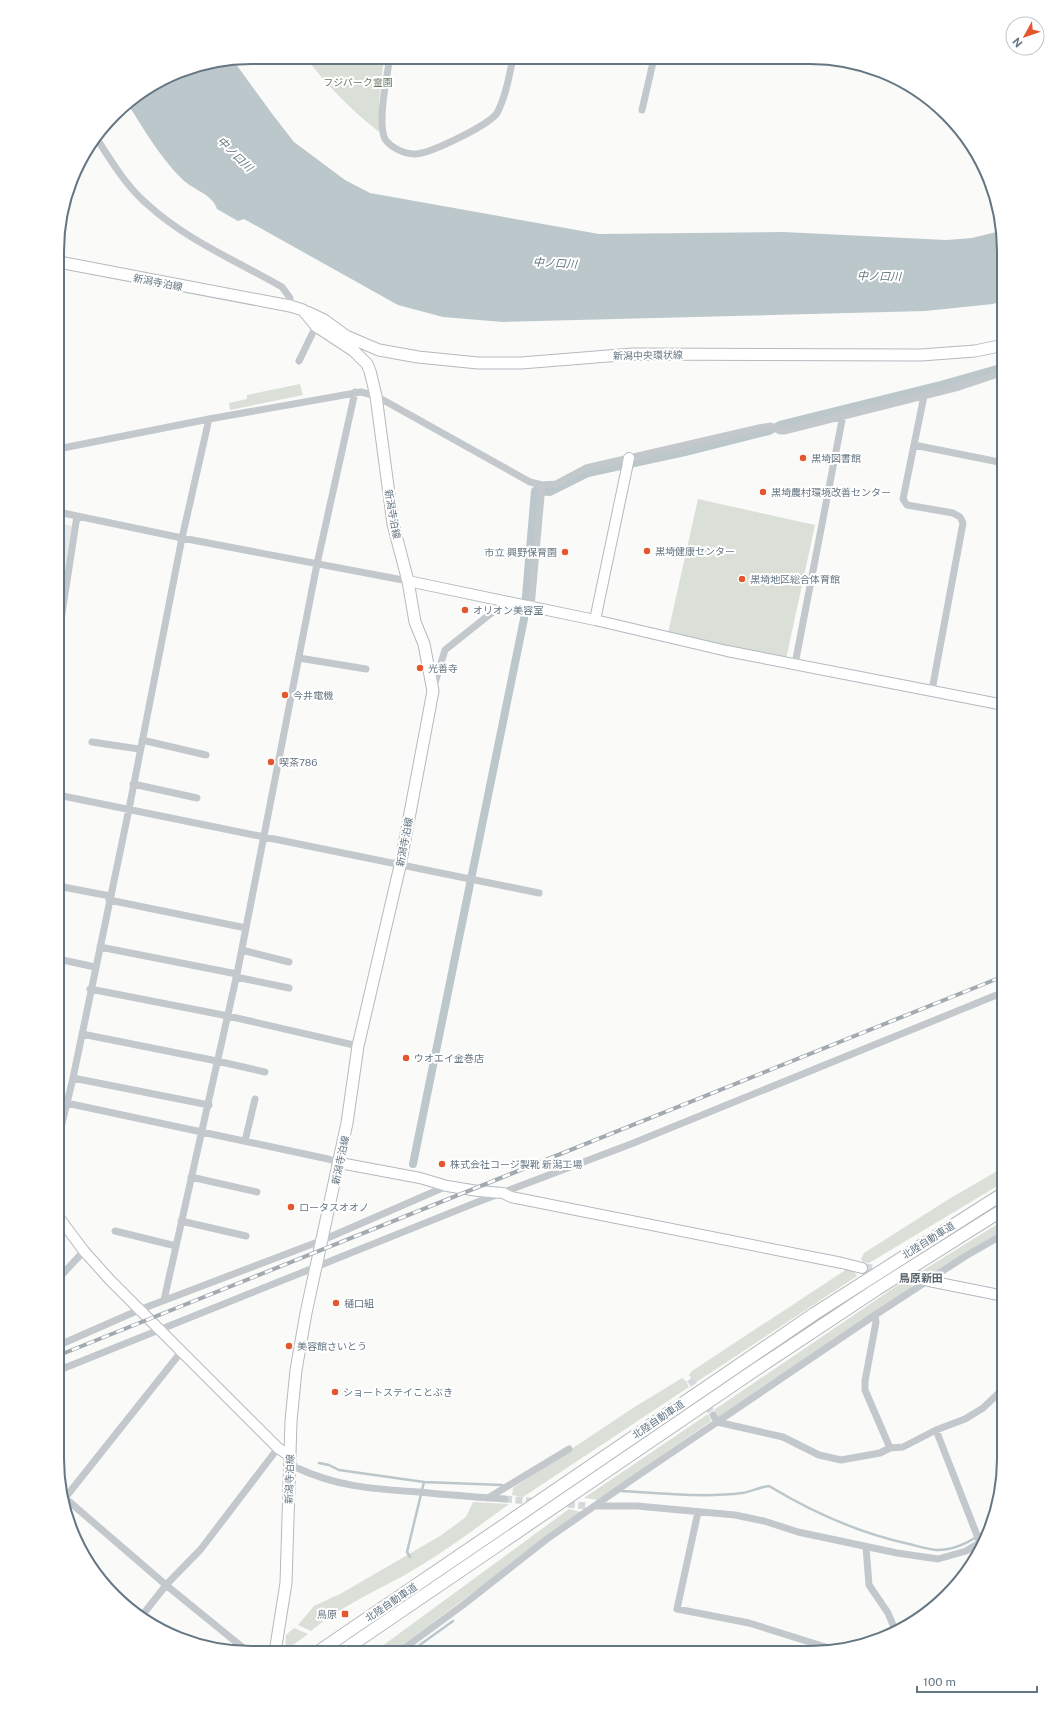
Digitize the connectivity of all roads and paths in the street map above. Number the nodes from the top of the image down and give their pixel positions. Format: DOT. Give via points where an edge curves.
graph roads {
  1 [pos="389,64"];
  2 [pos="512,64"];
  3 [pos="653,64"];
  4 [pos="642,110"];
  5 [pos="99,142"];
  6 [pos="64,263"];
  7 [pos="290,306"];
  8 [pos="303,310"];
  9 [pos="316,326"];
  10 [pos="997,346"];
  11 [pos="299,361"];
  12 [pos="997,374"];
  13 [pos="355,392"];
  14 [pos="376,396"];
  15 [pos="924,396"];
  16 [pos="843,415"];
  17 [pos="209,419"];
  18 [pos="914,445"];
  19 [pos="64,448"];
  20 [pos="629,458"];
  21 [pos="997,462"];
  22 [pos="542,485"];
  23 [pos="64,513"];
  24 [pos="77,516"];
  25 [pos="182,538"];
  26 [pos="317,564"];
  27 [pos="408,581"];
  28 [pos="64,600"];
  29 [pos="500,601"];
  30 [pos="531,607"];
  31 [pos="595,620"];
  32 [pos="298,658"];
  33 [pos="795,664"];
  34 [pos="366,669"];
  35 [pos="932,690"];
  36 [pos="432,691"];
  37 [pos="997,704"];
  38 [pos="142,740"];
  39 [pos="92,742"];
  40 [pos="139,749"];
  41 [pos="206,755"];
  42 [pos="133,784"];
  43 [pos="64,796"];
  44 [pos="197,798"];
  45 [pos="129,809"];
  46 [pos="264,837"];
  47 [pos="400,866"];
  48 [pos="64,887"];
  49 [pos="539,893"];
  50 [pos="110,898"];
  51 [pos="246,928"];
  52 [pos="100,947"];
  53 [pos="242,950"];
  54 [pos="64,960"];
  55 [pos="289,962"];
  56 [pos="95,967"];
  57 [pos="237,975"];
  58 [pos="289,988"];
  59 [pos="90,989"];
  60 [pos="997,995"];
  61 [pos="228,1016"];
  62 [pos="82,1034"];
  63 [pos="358,1046"];
  64 [pos="217,1061"];
  65 [pos="265,1072"];
  66 [pos="73,1078"];
  67 [pos="255,1099"];
  68 [pos="64,1102"];
  69 [pos="67,1103"];
  70 [pos="209,1106"];
  71 [pos="64,1115"];
  72 [pos="201,1131"];
  73 [pos="245,1141"];
  74 [pos="340,1164"];
  75 [pos="191,1177"];
  76 [pos="447,1186"];
  77 [pos="257,1192"];
  78 [pos="503,1193"];
  79 [pos="997,1197"];
  80 [pos="997,1213"];
  81 [pos="181,1221"];
  82 [pos="64,1224"];
  83 [pos="115,1231"];
  84 [pos="246,1236"];
  85 [pos="997,1238"];
  86 [pos="323,1240"];
  87 [pos="176,1246"];
  88 [pos="84,1251"];
  89 [pos="316,1268"];
  90 [pos="862,1268"];
  91 [pos="64,1272"];
  92 [pos="918,1276"];
  93 [pos="929,1281"];
  94 [pos="997,1295"];
  95 [pos="164,1300"];
  96 [pos="139,1310"];
  97 [pos="875,1315"];
  98 [pos="159,1331"];
  99 [pos="64,1343"];
  100 [pos="181,1352"];
  101 [pos="64,1368"];
  102 [pos="997,1395"];
  103 [pos="713,1415"];
  104 [pos="717,1422"];
  105 [pos="936,1430"];
  106 [pos="278,1448"];
  107 [pos="890,1448"];
  108 [pos="569,1449"];
  109 [pos="290,1456"];
  110 [pos="68,1495"];
  111 [pos="488,1498"];
  112 [pos="505,1499"];
  113 [pos="69,1501"];
  114 [pos="588,1506"];
  115 [pos="596,1506"];
  116 [pos="698,1512"];
  117 [pos="980,1537"];
  118 [pos="977,1544"];
  119 [pos="866,1547"];
  120 [pos="166,1585"];
  121 [pos="145,1613"];
  122 [pos="894,1627"];
  123 [pos="241,1646"];
  124 [pos="275,1646"];
  125 [pos="327,1646"];
  126 [pos="350,1646"];
  127 [pos="407,1646"];
  128 [pos="822,1646"];
  1 -- 2 [label="street" via="382,109 385,139 403,152 414,154 443,145 481,126 496,114"];
  3 -- 4 [label="street"];
  5 -- 7 [label="street" via="126,182 147,205 211,248 282,288 290,298"];
  6 -- 7 [label="main road, 新潟寺泊線"];
  7 -- 8 [label="main road, 新潟寺泊線"];
  8 -- 9 [label="main road, 新潟寺泊線"];
  8 -- 10 [label="main road, 新潟中央環状線" via="324,320 346,336 379,350 418,358 478,363 521,364 633,354 921,355 975,351"];
  9 -- 11 [label="street"];
  9 -- 14 [label="main road, 新潟寺泊線" via="354,351 367,364"];
  12 -- 15 [label="street"];
  13 -- 14 [label="street"];
  13 -- 17 [label="street"];
  13 -- 26 [label="street"];
  14 -- 22 [label="street" via="530,482"];
  14 -- 27 [label="main road, 新潟寺泊線" via="393,524"];
  15 -- 16 [label="street"];
  15 -- 18 [label="street"];
  16 -- 20 [label="street" via="780,431 771,426 759,428"];
  16 -- 33 [label="street"];
  17 -- 19 [label="street"];
  17 -- 25 [label="street"];
  18 -- 21 [label="street"];
  18 -- 35 [label="street" via="903,499 907,505 953,513 960,517 963,523"];
  20 -- 22 [label="street" via="586,468 556,484"];
  20 -- 31 [label="street"];
  22 -- 30 [label="street"];
  23 -- 24 [label="street"];
  24 -- 25 [label="street"];
  24 -- 28 [label="street"];
  25 -- 26 [label="street"];
  25 -- 38 [label="street"];
  26 -- 27 [label="street"];
  26 -- 32 [label="street"];
  27 -- 29 [label="street"];
  27 -- 36 [label="main road, 新潟寺泊線" via="416,622 424,644"];
  29 -- 30 [label="street"];
  29 -- 36 [label="street" via="498,607 445,650"];
  30 -- 31 [label="street"];
  31 -- 33 [label="street" via="727,652"];
  32 -- 34 [label="street"];
  32 -- 46 [label="street"];
  33 -- 35 [label="street"];
  35 -- 37 [label="street"];
  36 -- 47 [label="main road, 新潟寺泊線"];
  38 -- 40 [label="street"];
  38 -- 41 [label="street"];
  39 -- 40 [label="street"];
  40 -- 42 [label="street"];
  42 -- 44 [label="street"];
  42 -- 45 [label="street"];
  43 -- 45 [label="street"];
  45 -- 46 [label="street"];
  45 -- 50 [label="street"];
  46 -- 47 [label="street"];
  46 -- 51 [label="street"];
  47 -- 49 [label="street"];
  47 -- 63 [label="main road, 新潟寺泊線"];
  48 -- 50 [label="street"];
  50 -- 51 [label="street"];
  50 -- 52 [label="street"];
  51 -- 53 [label="street"];
  52 -- 56 [label="street"];
  52 -- 57 [label="street"];
  53 -- 55 [label="street"];
  53 -- 57 [label="street"];
  54 -- 56 [label="street"];
  56 -- 59 [label="street"];
  57 -- 58 [label="street"];
  57 -- 61 [label="street"];
  59 -- 61 [label="street"];
  59 -- 62 [label="street"];
  60 -- 78 [label="street"];
  61 -- 63 [label="street"];
  61 -- 64 [label="street"];
  62 -- 64 [label="street"];
  62 -- 66 [label="street"];
  63 -- 74 [label="main road, 新潟寺泊線"];
  64 -- 65 [label="street"];
  64 -- 70 [label="street"];
  66 -- 69 [label="street"];
  66 -- 70 [label="street"];
  67 -- 73 [label="street"];
  68 -- 69 [label="street"];
  69 -- 71 [label="street"];
  69 -- 72 [label="street"];
  70 -- 72 [label="street"];
  72 -- 73 [label="street"];
  72 -- 75 [label="street"];
  73 -- 74 [label="street" via="328,1159"];
  74 -- 76 [label="street" via="420,1178"];
  74 -- 86 [label="main road, 新潟寺泊線"];
  75 -- 77 [label="street"];
  75 -- 81 [label="street"];
  76 -- 78 [label="street"];
  76 -- 86 [label="street"];
  78 -- 89 [label="street"];
  78 -- 90 [label="street" via="511,1198"];
  79 -- 125 [label="highway, 北陸自動車道" via="807,1318"];
  80 -- 126 [label="highway, 北陸自動車道" via="755,1370"];
  81 -- 84 [label="street"];
  81 -- 87 [label="street"];
  82 -- 88 [label="street"];
  83 -- 87 [label="street"];
  85 -- 93 [label="street"];
  86 -- 89 [label="main road, 新潟寺泊線"];
  86 -- 95 [label="street"];
  87 -- 95 [label="street"];
  88 -- 91 [label="street"];
  88 -- 96 [label="street"];
  89 -- 98 [label="street"];
  89 -- 109 [label="main road, 新潟寺泊線" via="296,1370"];
  92 -- 93 [label="street"];
  93 -- 94 [label="street"];
  93 -- 97 [label="street"];
  95 -- 96 [label="street"];
  96 -- 98 [label="street"];
  96 -- 99 [label="street"];
  97 -- 104 [label="street"];
  97 -- 107 [label="street" via="876,1322 865,1381 866,1390"];
  98 -- 100 [label="street"];
  98 -- 101 [label="street"];
  100 -- 106 [label="street"];
  100 -- 110 [label="street"];
  102 -- 105 [label="street" via="983,1408 965,1419"];
  103 -- 104 [label="street"];
  104 -- 107 [label="street" via="783,1436 819,1455 841,1460"];
  104 -- 115 [label="street"];
  105 -- 107 [label="street" via="903,1447"];
  105 -- 117 [label="street"];
  106 -- 109 [label="street"];
  106 -- 120 [label="street" via="201,1549"];
  108 -- 111 [label="street"];
  109 -- 111 [label="street" via="295,1467 307,1473 365,1489"];
  109 -- 124 [label="main road, 新潟寺泊線" via="286,1583"];
  111 -- 112 [label="street"];
  113 -- 120 [label="street"];
  114 -- 115 [label="street"];
  115 -- 116 [label="street" via="637,1506"];
  115 -- 127 [label="street" via="547,1539"];
  116 -- 119 [label="street" via="757,1519 798,1532"];
  116 -- 128 [label="street" via="678,1609 749,1623"];
  118 -- 119 [label="street" via="966,1551 938,1560"];
  119 -- 122 [label="street" via="869,1585 888,1613"];
  120 -- 121 [label="street"];
  120 -- 123 [label="street"];
}
